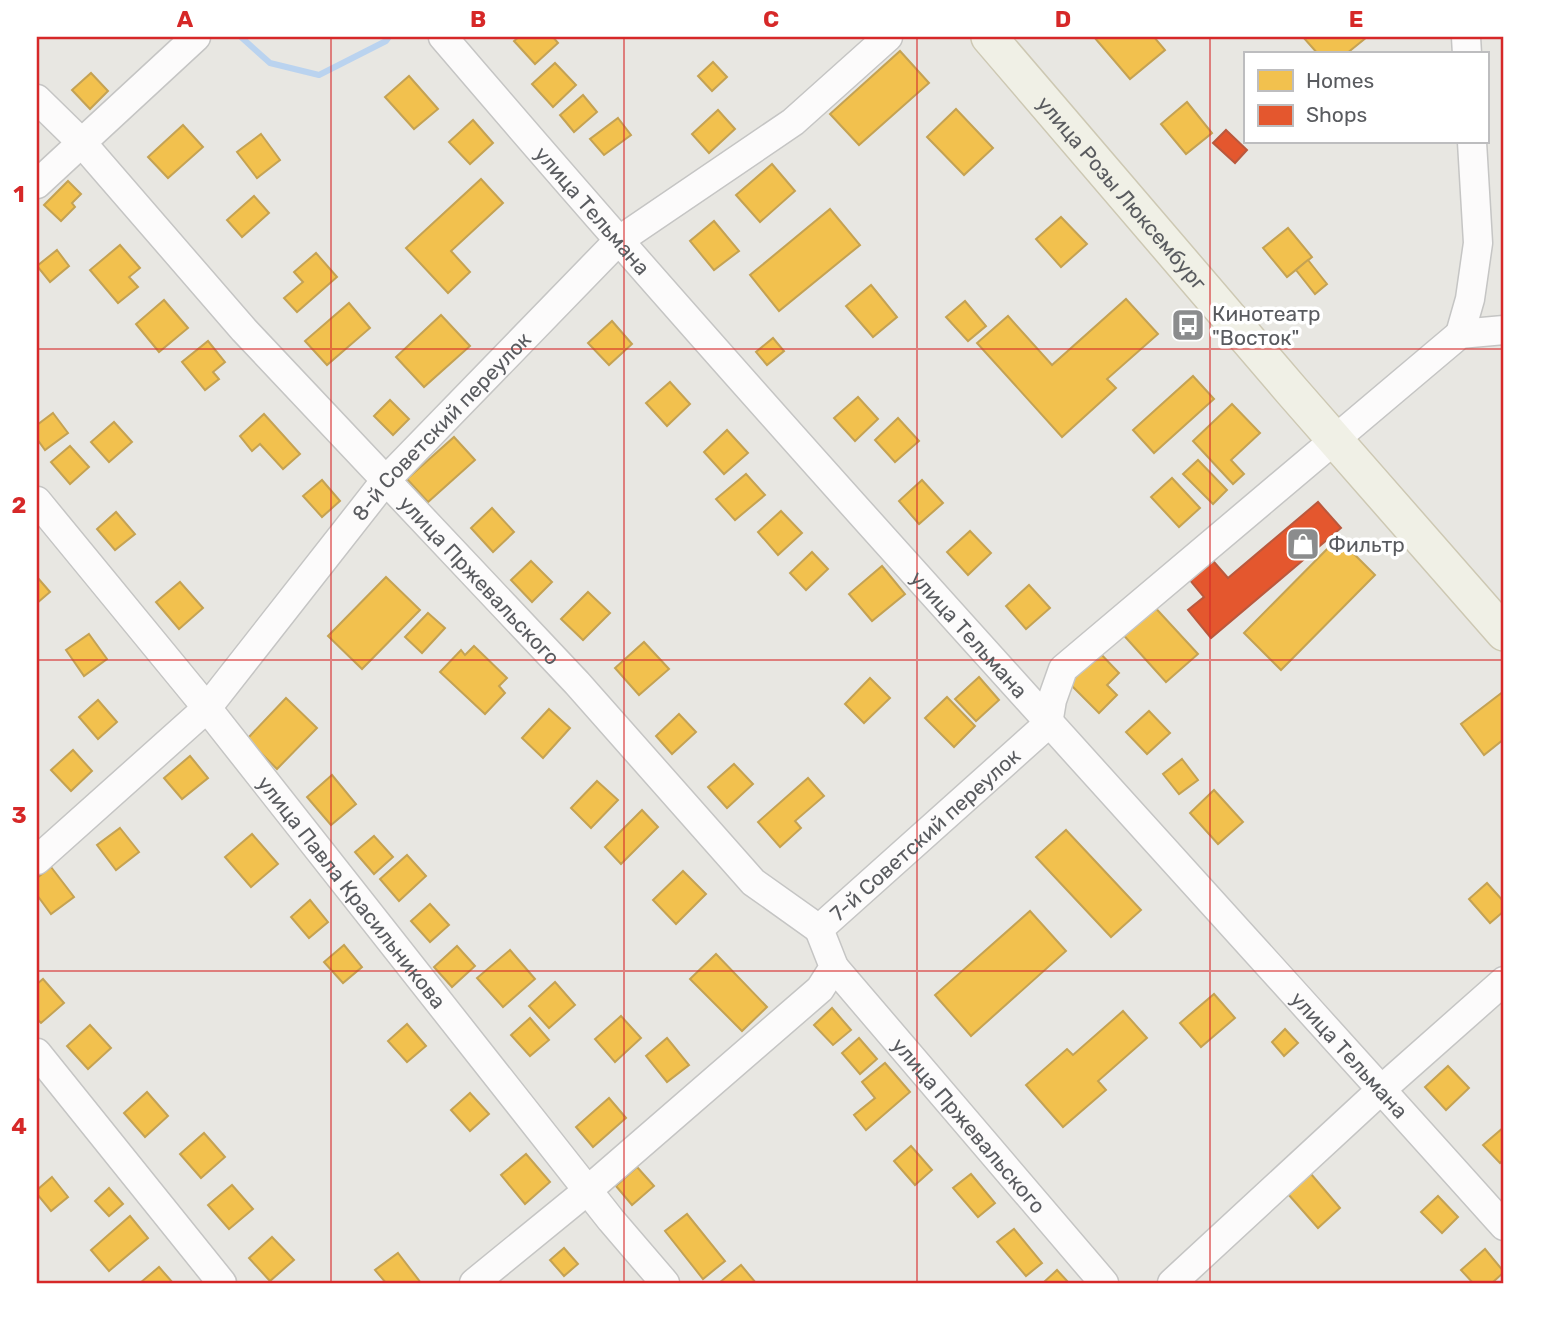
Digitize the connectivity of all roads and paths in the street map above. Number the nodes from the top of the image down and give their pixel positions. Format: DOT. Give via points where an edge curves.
graph roads {
  1 [pos="196,37"];
  2 [pos="443,37"];
  3 [pos="888,37"];
  4 [pos="989,37"];
  5 [pos="37,99"];
  6 [pos="82,143"];
  7 [pos="1472,144"];
  8 [pos="37,184"];
  9 [pos="618,241"];
  10 [pos="1504,330"];
  11 [pos="1460,334"];
  12 [pos="1335,438"];
  13 [pos="385,481"];
  14 [pos="37,501"];
  15 [pos="1504,633"];
  16 [pos="207,708"];
  17 [pos="1048,724"];
  18 [pos="37,860"];
  19 [pos="819,929"];
  20 [pos="834,967"];
  21 [pos="1504,981"];
  22 [pos="37,1053"];
  23 [pos="1382,1089"];
  24 [pos="587,1190"];
  25 [pos="1504,1226"];
  26 [pos="222,1283"];
  27 [pos="474,1283"];
  28 [pos="666,1283"];
  29 [pos="1104,1283"];
  30 [pos="1172,1283"];
  1 -- 6 [label="street"];
  2 -- 9 [label="street, улица Тельмана"];
  3 -- 9 [label="street, 8-й Советский переулок" via="793,122"];
  4 -- 12 [label="main road, улица Розы Люксембург"];
  5 -- 6 [label="street, улица Пржевальского"];
  6 -- 8 [label="street"];
  6 -- 13 [label="street, улица Пржевальского" via="244,330"];
  7 -- 11 [label="street" via="1478,243"];
  9 -- 13 [label="street, 8-й Советский переулок"];
  9 -- 17 [label="street, улица Тельмана"];
  10 -- 11 [label="street"];
  11 -- 12 [label="street"];
  12 -- 15 [label="main road, улица Розы Люксембург"];
  12 -- 17 [label="street" via="1063,669"];
  13 -- 16 [label="street, 8-й Советский переулок"];
  13 -- 19 [label="street, улица Пржевальского" via="577,683 753,882"];
  14 -- 16 [label="street, улица Павла Красильникова"];
  16 -- 18 [label="street, 8-й Советский переулок"];
  16 -- 24 [label="street, улица Павла Красильникова"];
  17 -- 19 [label="street, 7-й Советский переулок"];
  17 -- 23 [label="street, улица Тельмана"];
  19 -- 20 [label="street, 7-й Советский переулок"];
  20 -- 24 [label="street" via="820,989"];
  20 -- 29 [label="street, улица Пржевальского"];
  21 -- 23 [label="street"];
  22 -- 26 [label="street"];
  23 -- 25 [label="street, улица Тельмана"];
  23 -- 30 [label="street"];
  24 -- 27 [label="street"];
  24 -- 28 [label="street, улица Павла Красильникова"];
}
